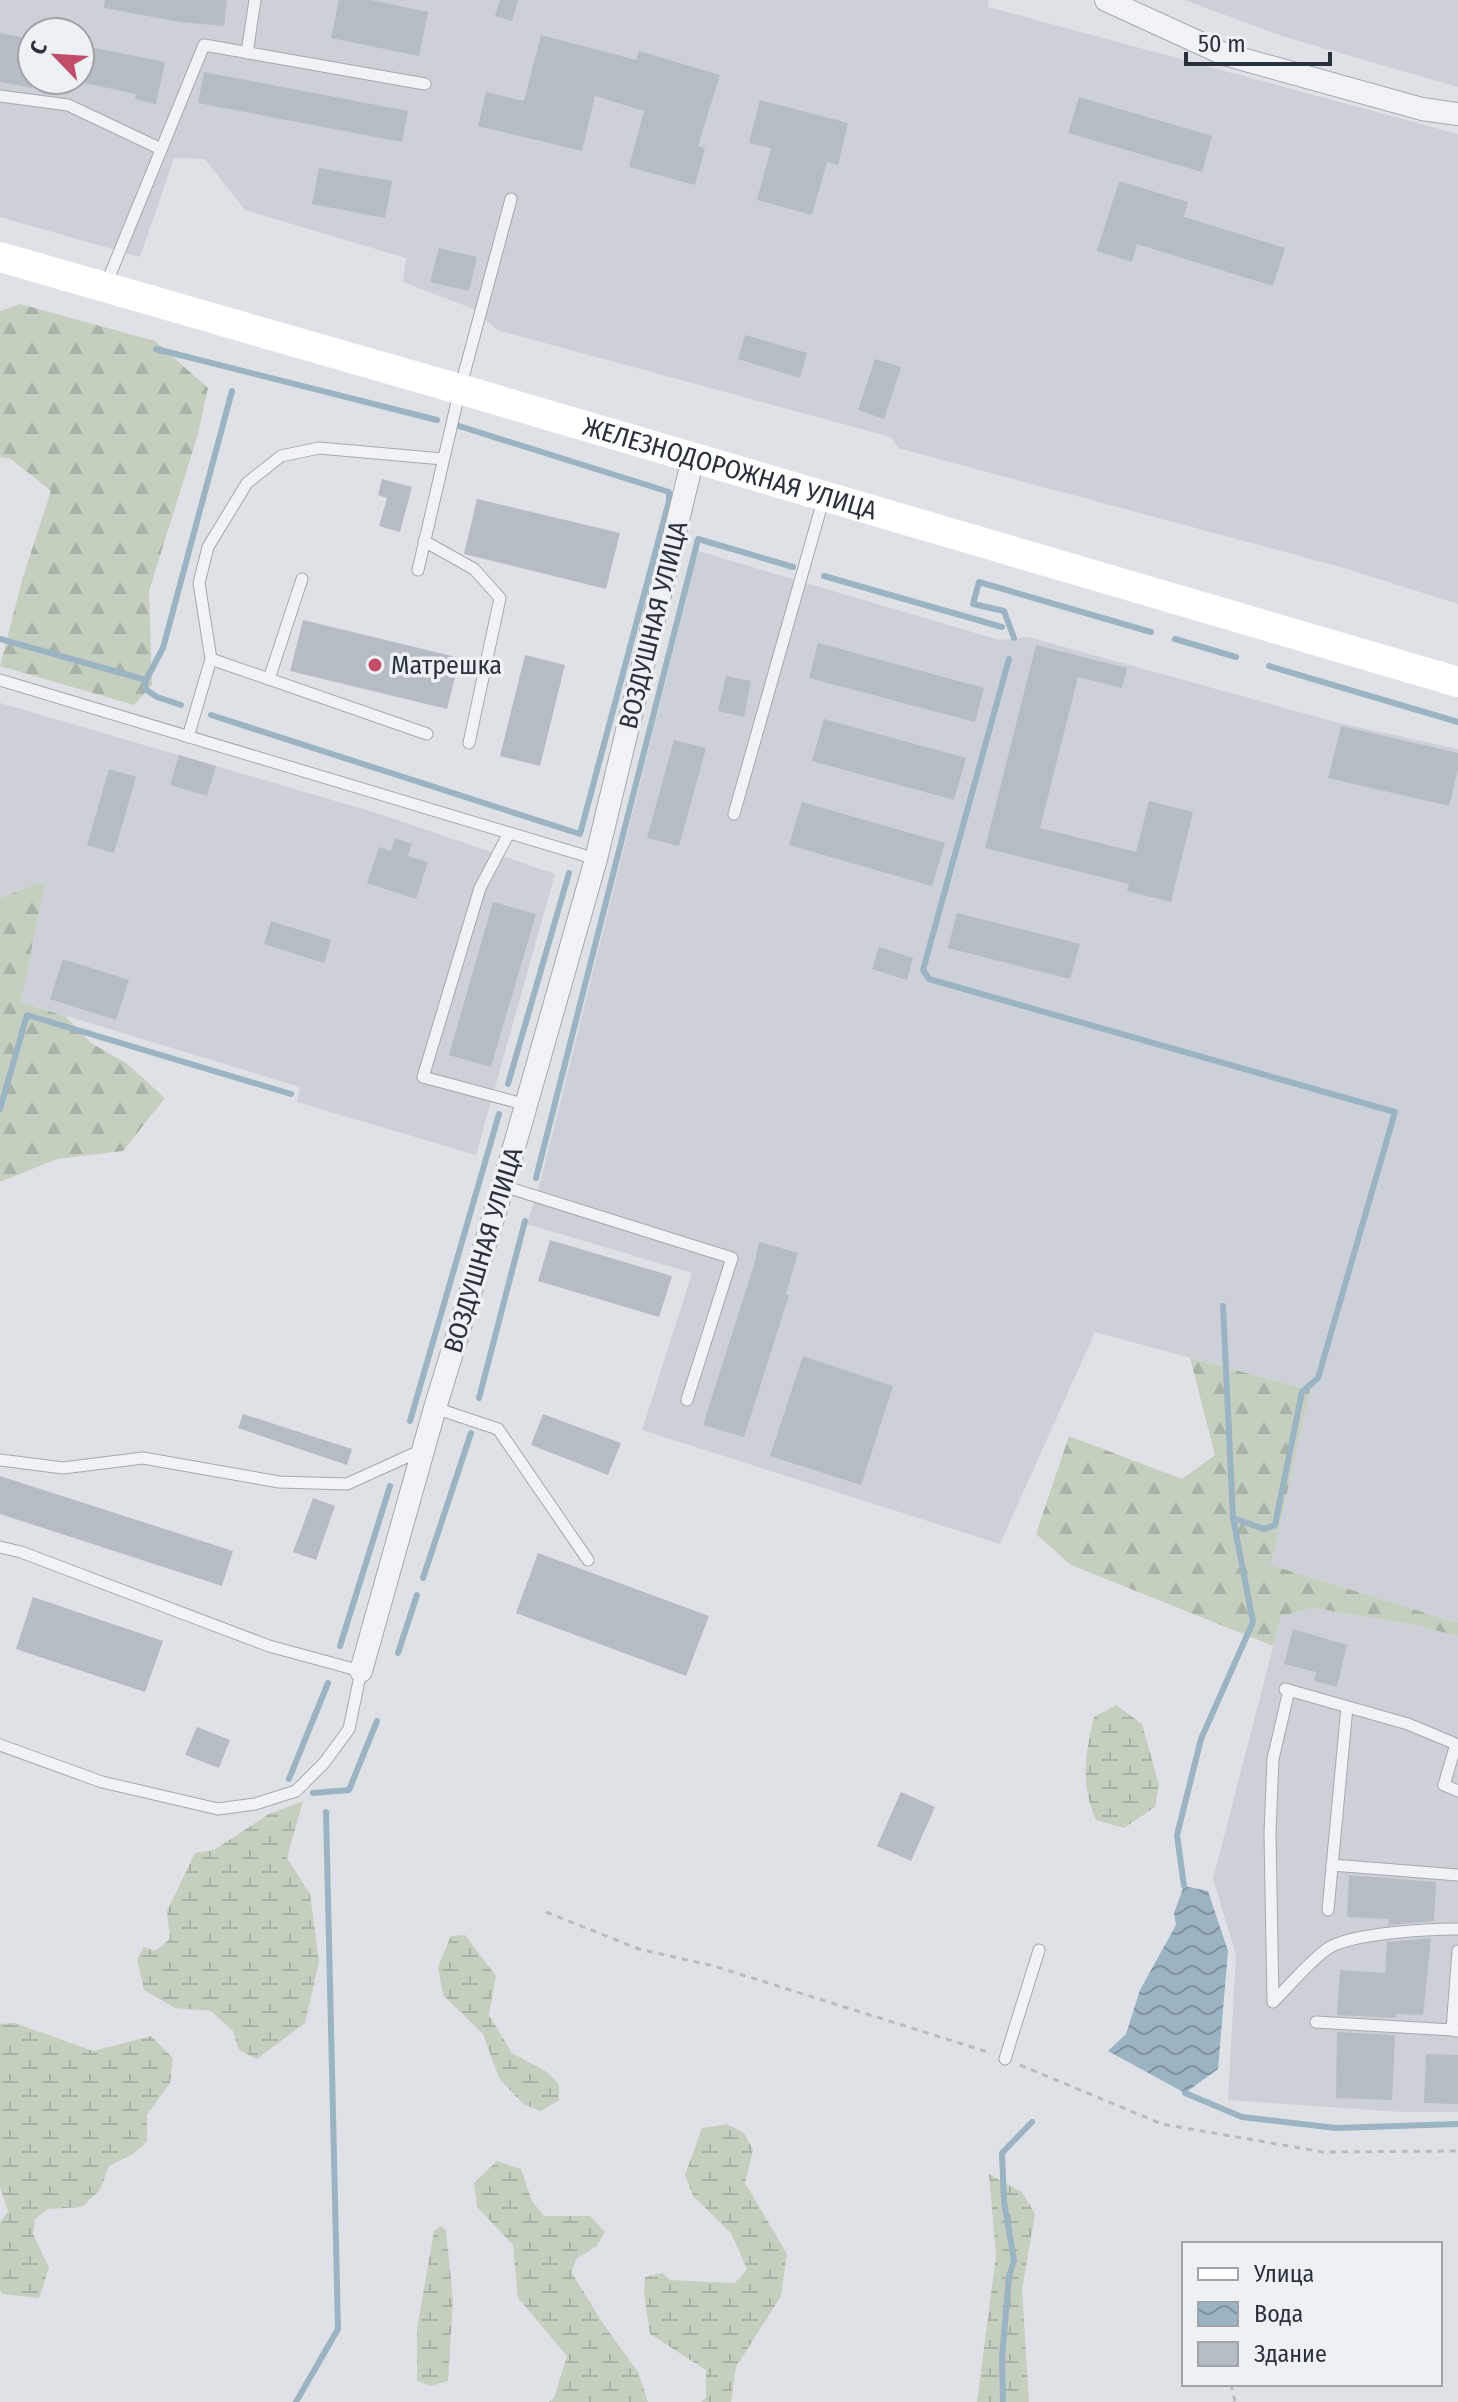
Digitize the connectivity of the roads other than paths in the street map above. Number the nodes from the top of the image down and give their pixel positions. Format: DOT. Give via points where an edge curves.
graph roads {
  1 [pos="255,0"];
  2 [pos="1106,0"];
  3 [pos="247,53"];
  4 [pos="425,84"];
  5 [pos="0,96"];
  6 [pos="1458,114"];
  7 [pos="161,149"];
  8 [pos="511,199"];
  9 [pos="0,257"];
  10 [pos="104,288"];
  11 [pos="460,389"];
  12 [pos="693,458"];
  13 [pos="443,459"];
  14 [pos="824,496"];
  15 [pos="424,541"];
  16 [pos="418,570"];
  17 [pos="302,579"];
  18 [pos="211,659"];
  19 [pos="269,679"];
  20 [pos="0,680"];
  21 [pos="1458,682"];
  22 [pos="427,734"];
  23 [pos="188,737"];
  24 [pos="469,743"];
  25 [pos="734,814"];
  26 [pos="509,833"];
  27 [pos="596,859"];
  28 [pos="527,1105"];
  29 [pos="503,1186"];
  30 [pos="687,1400"];
  31 [pos="435,1408"];
  32 [pos="423,1450"];
  33 [pos="0,1460"];
  34 [pos="0,1547"];
  35 [pos="588,1560"];
  36 [pos="361,1671"];
  37 [pos="1347,1707"];
  38 [pos="0,1745"];
  39 [pos="1458,1791"];
  40 [pos="1332,1865"];
  41 [pos="1458,1875"];
  42 [pos="1328,1910"];
  43 [pos="1458,1929"];
  44 [pos="1039,1950"];
  45 [pos="1458,1951"];
  46 [pos="1316,2022"];
  47 [pos="1455,2030"];
  48 [pos="1005,2059"];
  1 -- 3 [label="lane"];
  2 -- 6 [label="street" via="1224,54 1422,109"];
  3 -- 4 [label="lane"];
  3 -- 7 [label="lane" via="204,45"];
  5 -- 7 [label="lane" via="68,105"];
  7 -- 10 [label="lane"];
  8 -- 11 [label="lane"];
  9 -- 10 [label="main road, ЖЕЛЕЗНОДОРОЖНАЯ УЛИЦА"];
  10 -- 11 [label="main road, ЖЕЛЕЗНОДОРОЖНАЯ УЛИЦА"];
  11 -- 12 [label="main road, ЖЕЛЕЗНОДОРОЖНАЯ УЛИЦА"];
  11 -- 13 [label="lane"];
  12 -- 14 [label="main road, ЖЕЛЕЗНОДОРОЖНАЯ УЛИЦА"];
  12 -- 27 [label="street, ВОЗДУШНАЯ УЛИЦА"];
  13 -- 15 [label="lane"];
  13 -- 18 [label="lane" via="319,448 281,456 247,483 208,547 199,583"];
  14 -- 21 [label="main road, ЖЕЛЕЗНОДОРОЖНАЯ УЛИЦА"];
  14 -- 25 [label="lane"];
  15 -- 16 [label="lane"];
  15 -- 24 [label="lane" via="474,569 500,598"];
  17 -- 19 [label="lane"];
  18 -- 19 [label="lane"];
  18 -- 23 [label="lane"];
  19 -- 22 [label="lane"];
  20 -- 23 [label="lane"];
  23 -- 26 [label="lane"];
  26 -- 27 [label="lane"];
  26 -- 28 [label="lane" via="480,888 423,1077"];
  27 -- 28 [label="street, ВОЗДУШНАЯ УЛИЦА"];
  28 -- 29 [label="street, ВОЗДУШНАЯ УЛИЦА"];
  29 -- 30 [label="lane" via="732,1258"];
  29 -- 31 [label="street, ВОЗДУШНАЯ УЛИЦА"];
  31 -- 32 [label="street, ВОЗДУШНАЯ УЛИЦА"];
  31 -- 35 [label="lane" via="498,1429"];
  32 -- 33 [label="lane" via="347,1484 279,1482 143,1458 63,1468"];
  32 -- 36 [label="street, ВОЗДУШНАЯ УЛИЦА"];
  34 -- 36 [label="lane" via="269,1646"];
  36 -- 38 [label="lane" via="349,1729 324,1763 296,1791 255,1804 218,1809 131,1789"];
  37 -- 39 [label="lane" via="1456,1744 1444,1785"];
  37 -- 40 [label="lane"];
  37 -- 43 [label="lane" via="1287,1690 1273,1759 1273,2002 1328,1948 1347,1940"];
  40 -- 41 [label="lane"];
  40 -- 42 [label="lane"];
  44 -- 48 [label="lane"];
  45 -- 47 [label="lane"];
  46 -- 47 [label="lane"];
}
